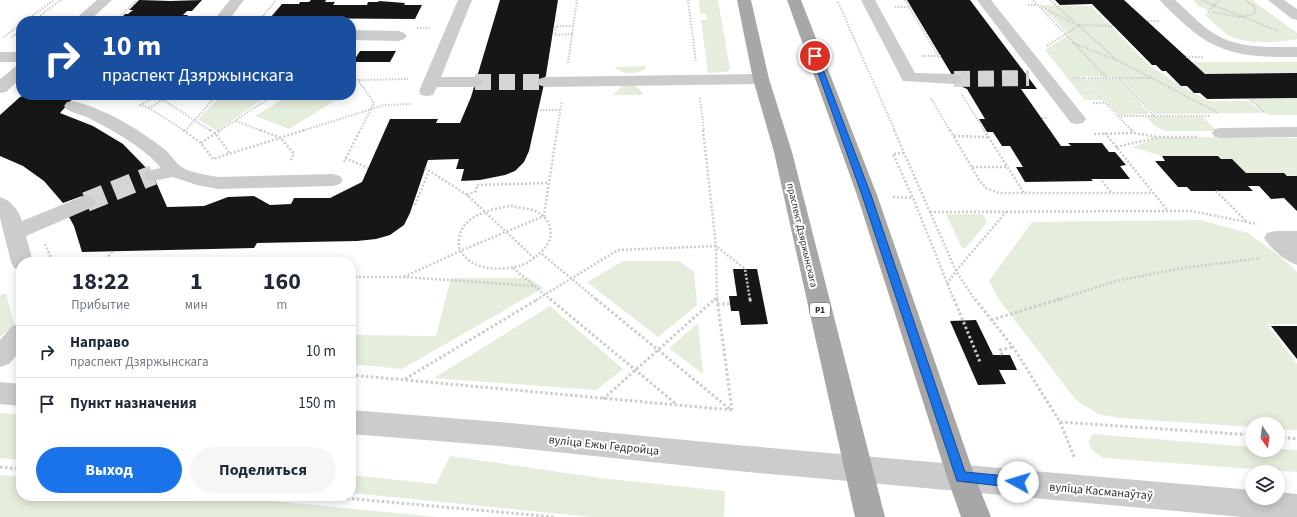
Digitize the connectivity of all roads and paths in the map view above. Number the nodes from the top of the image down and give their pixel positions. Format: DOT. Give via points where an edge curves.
graph roads {
  1 [pos="54,0"];
  2 [pos="61,0"];
  3 [pos="106,0"];
  4 [pos="137,0"];
  5 [pos="237,0"];
  6 [pos="276,0"];
  7 [pos="465,0"];
  8 [pos="577,0"];
  9 [pos="688,0"];
  10 [pos="744,0"];
  11 [pos="794,0"];
  12 [pos="868,0"];
  13 [pos="984,0"];
  14 [pos="1033,0"];
  15 [pos="1050,0"];
  16 [pos="1167,0"];
  17 [pos="1202,0"];
  18 [pos="1219,0"];
  19 [pos="1245,0"];
  20 [pos="1275,0"];
  21 [pos="838,2"];
  22 [pos="1028,5"];
  23 [pos="1038,5"];
  24 [pos="1214,5"];
  25 [pos="893,7"];
  26 [pos="911,7"];
  27 [pos="44,12"];
  28 [pos="36,13"];
  29 [pos="1205,15"];
  30 [pos="32,16"];
  31 [pos="39,16"];
  32 [pos="86,16"];
  33 [pos="120,16"];
  34 [pos="224,16"];
  35 [pos="263,16"];
  36 [pos="1230,16"];
  37 [pos="1297,16"];
  38 [pos="1243,17"];
  39 [pos="573,26"];
  40 [pos="1078,26"];
  41 [pos="1113,26"];
  42 [pos="16,28"];
  43 [pos="11,31"];
  44 [pos="16,31"];
  45 [pos="572,34"];
  46 [pos="1065,34"];
  47 [pos="1284,34"];
  48 [pos="356,36"];
  49 [pos="399,36"];
  50 [pos="0,40"];
  51 [pos="1073,43"];
  52 [pos="1041,49"];
  53 [pos="1297,52"];
  54 [pos="1209,56"];
  55 [pos="0,57"];
  56 [pos="16,57"];
  57 [pos="1186,57"];
  58 [pos="1119,61"];
  59 [pos="16,74"];
  60 [pos="952,75"];
  61 [pos="1070,78"];
  62 [pos="1082,78"];
  63 [pos="1106,78"];
  64 [pos="1120,78"];
  65 [pos="1153,78"];
  66 [pos="761,79"];
  67 [pos="358,80"];
  68 [pos="698,80"];
  69 [pos="566,81"];
  70 [pos="475,82"];
  71 [pos="545,82"];
  72 [pos="430,84"];
  73 [pos="0,88"];
  74 [pos="929,95"];
  75 [pos="1249,99"];
  76 [pos="150,100"];
  77 [pos="163,100"];
  78 [pos="213,100"];
  79 [pos="267,100"];
  80 [pos="1092,103"];
  81 [pos="1106,103"];
  82 [pos="413,104"];
  83 [pos="73,106"];
  84 [pos="149,108"];
  85 [pos="370,109"];
  86 [pos="540,110"];
  87 [pos="560,110"];
  88 [pos="1268,115"];
  89 [pos="1154,116"];
  90 [pos="1223,116"];
  91 [pos="1077,119"];
  92 [pos="194,121"];
  93 [pos="236,121"];
  94 [pos="185,131"];
  95 [pos="1297,132"];
  96 [pos="1105,133"];
  97 [pos="1134,133"];
  98 [pos="1221,133"];
  99 [pos="216,134"];
  100 [pos="1090,134"];
  101 [pos="954,136"];
  102 [pos="988,136"];
  103 [pos="1160,137"];
  104 [pos="281,138"];
  105 [pos="201,143"];
  106 [pos="904,153"];
  107 [pos="230,154"];
  108 [pos="345,158"];
  109 [pos="972,167"];
  110 [pos="1007,167"];
  111 [pos="368,168"];
  112 [pos="425,168"];
  113 [pos="174,171"];
  114 [pos="429,171"];
  115 [pos="338,172"];
  116 [pos="153,176"];
  117 [pos="280,181"];
  118 [pos="1102,181"];
  119 [pos="549,183"];
  120 [pos="1216,191"];
  121 [pos="1111,193"];
  122 [pos="1154,193"];
  123 [pos="467,195"];
  124 [pos="86,202"];
  125 [pos="0,204"];
  126 [pos="415,205"];
  127 [pos="485,211"];
  128 [pos="1168,211"];
  129 [pos="930,212"];
  130 [pos="1006,212"];
  131 [pos="544,216"];
  132 [pos="1248,223"];
  133 [pos="1262,225"];
  134 [pos="16,232"];
  135 [pos="507,232"];
  136 [pos="716,246"];
  137 [pos="113,251"];
  138 [pos="460,251"];
  139 [pos="1297,251"];
  140 [pos="542,254"];
  141 [pos="21,257"];
  142 [pos="108,257"];
  143 [pos="535,259"];
  144 [pos="512,268"];
  145 [pos="956,270"];
  146 [pos="356,277"];
  147 [pos="404,277"];
  148 [pos="571,278"];
  149 [pos="947,284"];
  150 [pos="535,286"];
  151 [pos="544,295"];
  152 [pos="716,298"];
  153 [pos="717,304"];
  154 [pos="730,304"];
  155 [pos="751,304"];
  156 [pos="991,320"];
  157 [pos="16,339"];
  158 [pos="1013,347"];
  159 [pos="659,349"];
  160 [pos="1002,355"];
  161 [pos="0,357"];
  162 [pos="980,362"];
  163 [pos="635,370"];
  164 [pos="356,375"];
  165 [pos="405,379"];
  166 [pos="0,393"];
  167 [pos="16,395"];
  168 [pos="603,399"];
  169 [pos="675,404"];
  170 [pos="732,410"];
  171 [pos="356,422"];
  172 [pos="1060,422"];
  173 [pos="1245,435"];
  174 [pos="1285,437"];
  175 [pos="1297,438"];
  176 [pos="1076,459"];
  177 [pos="0,467"];
  178 [pos="16,469"];
  179 [pos="858,469"];
  180 [pos="961,477"];
  181 [pos="356,499"];
  182 [pos="1297,508"];
  183 [pos="556,517"];
  184 [pos="870,517"];
  185 [pos="976,517"];
  1 -- 28 [label="path"];
  2 -- 27 [label="path"];
  3 -- 32 [label="street"];
  4 -- 33 [label="path"];
  5 -- 34 [label="street"];
  6 -- 35 [label="path"];
  7 -- 72 [label="street"];
  8 -- 39 [label="path"];
  9 -- 68 [label="path"];
  10 -- 66 [label="main road, праспект Дзяржынскага / Р1"];
  11 -- 180 [label="main road" via="866,195"];
  12 -- 60 [label="street" via="909,78"];
  13 -- 91 [label="street" via="1034,74"];
  14 -- 23 [label="path"];
  15 -- 40 [label="path"];
  16 -- 53 [label="street" via="1209,37 1230,47 1257,52"];
  17 -- 24 [label="path"];
  18 -- 24 [label="path"];
  19 -- 38 [label="path" via="1255,7 1256,11"];
  20 -- 37 [label="street"];
  21 -- 106 [label="path"];
  22 -- 23 [label="path"];
  23 -- 40 [label="path"];
  23 -- 46 [label="path"];
  24 -- 29 [label="path"];
  24 -- 38 [label="path"];
  25 -- 26 [label="path"];
  27 -- 28 [label="path"];
  27 -- 31 [label="path"];
  28 -- 30 [label="path"];
  36 -- 38 [label="path"];
  38 -- 47 [label="path"];
  39 -- 45 [label="path"];
  39 -- 45 [label="path" via="556,26 555,35"];
  40 -- 41 [label="path"];
  40 -- 46 [label="path"];
  40 -- 58 [label="path"];
  42 -- 43 [label="path"];
  43 -- 44 [label="path"];
  43 -- 50 [label="path"];
  45 -- 69 [label="path"];
  46 -- 51 [label="path"];
  46 -- 52 [label="path"];
  48 -- 49 [label="street"];
  51 -- 58 [label="path"];
  51 -- 63 [label="path"];
  54 -- 57 [label="path"];
  55 -- 56 [label="street"];
  58 -- 65 [label="path"];
  59 -- 73 [label="street"];
  61 -- 62 [label="path"];
  62 -- 63 [label="path"];
  62 -- 81 [label="path"];
  63 -- 64 [label="path"];
  64 -- 65 [label="path"];
  64 -- 89 [label="path"];
  65 -- 90 [label="path"];
  66 -- 68 [label="street"];
  66 -- 179 [label="main road, праспект Дзяржынскага / Р1" via="783,152"];
  67 -- 72 [label="path"];
  67 -- 85 [label="path" via="374,103"];
  68 -- 69 [label="street"];
  68 -- 136 [label="path"];
  69 -- 71 [label="street"];
  69 -- 87 [label="path"];
  70 -- 72 [label="street"];
  74 -- 101 [label="path"];
  75 -- 88 [label="path"];
  76 -- 84 [label="path" via="140,105"];
  77 -- 84 [label="path"];
  77 -- 92 [label="path"];
  78 -- 92 [label="path"];
  79 -- 93 [label="path"];
  80 -- 81 [label="path"];
  81 -- 97 [label="path"];
  82 -- 85 [label="path" via="384,105"];
  83 -- 113 [label="street" via="132,134 158,153"];
  84 -- 94 [label="path"];
  85 -- 104 [label="path"];
  85 -- 108 [label="path"];
  86 -- 87 [label="path"];
  87 -- 119 [label="path"];
  92 -- 94 [label="path"];
  92 -- 99 [label="path"];
  93 -- 99 [label="path"];
  93 -- 104 [label="path"];
  94 -- 105 [label="path"];
  95 -- 98 [label="street"];
  96 -- 97 [label="path"];
  96 -- 100 [label="path"];
  96 -- 122 [label="path"];
  97 -- 103 [label="path"];
  99 -- 105 [label="path"];
  99 -- 107 [label="path"];
  101 -- 102 [label="path"];
  101 -- 109 [label="path"];
  104 -- 107 [label="path"];
  104 -- 117 [label="path" via="294,154"];
  105 -- 107 [label="path" via="213,160"];
  106 -- 129 [label="path"];
  106 -- 149 [label="path" via="893,154"];
  108 -- 111 [label="path"];
  108 -- 115 [label="path"];
  109 -- 110 [label="path"];
  109 -- 121 [label="path" via="986,188 999,193"];
  112 -- 114 [label="path"];
  113 -- 116 [label="street"];
  113 -- 117 [label="street" via="197,179 219,182"];
  114 -- 123 [label="path"];
  114 -- 126 [label="path"];
  115 -- 117 [label="street"];
  118 -- 121 [label="path"];
  119 -- 123 [label="path" via="477,185 476,191"];
  119 -- 131 [label="path"];
  120 -- 132 [label="path"];
  121 -- 122 [label="path"];
  122 -- 128 [label="path"];
  123 -- 127 [label="path"];
  124 -- 134 [label="street"];
  125 -- 134 [label="street" via="10,216"];
  127 -- 131 [label="path" via="511,206 530,209"];
  127 -- 135 [label="path"];
  127 -- 138 [label="path" via="462,229 458,244"];
  128 -- 130 [label="path"];
  128 -- 132 [label="path" via="1190,211"];
  129 -- 130 [label="path"];
  129 -- 145 [label="path"];
  130 -- 145 [label="path"];
  131 -- 135 [label="path"];
  131 -- 140 [label="path" via="551,228 551,241"];
  132 -- 133 [label="path"];
  134 -- 141 [label="street"];
  135 -- 138 [label="path"];
  135 -- 143 [label="path"];
  136 -- 148 [label="path" via="618,250"];
  136 -- 152 [label="path"];
  136 -- 155 [label="path" via="745,269"];
  137 -- 142 [label="path"];
  138 -- 144 [label="path" via="469,262 486,268"];
  138 -- 147 [label="path"];
  139 -- 156 [label="path" via="1280,256 1183,268 1116,281"];
  140 -- 143 [label="path"];
  140 -- 148 [label="path"];
  143 -- 144 [label="path"];
  144 -- 150 [label="path"];
  145 -- 149 [label="path"];
  145 -- 156 [label="path"];
  146 -- 147 [label="path"];
  147 -- 150 [label="path"];
  148 -- 151 [label="path"];
  148 -- 159 [label="path"];
  149 -- 162 [label="path"];
  150 -- 151 [label="path"];
  151 -- 163 [label="path"];
  151 -- 165 [label="path"];
  152 -- 153 [label="path"];
  152 -- 159 [label="path"];
  153 -- 154 [label="path"];
  153 -- 170 [label="path"];
  156 -- 158 [label="path"];
  157 -- 161 [label="street"];
  158 -- 160 [label="path" via="1000,350"];
  158 -- 172 [label="path"];
  159 -- 163 [label="path"];
  159 -- 170 [label="path"];
  163 -- 168 [label="path"];
  163 -- 169 [label="path"];
  164 -- 165 [label="path"];
  165 -- 168 [label="path"];
  166 -- 167 [label="street"];
  168 -- 169 [label="path"];
  169 -- 170 [label="path"];
  171 -- 179 [label="street, вуліца Ежы Гедройца"];
  172 -- 173 [label="path"];
  172 -- 176 [label="path"];
  174 -- 175 [label="path"];
  177 -- 178 [label="path"];
  179 -- 180 [label="street, вуліца Касманаўтаў"];
  179 -- 184 [label="main road, праспект Дзяржынскага / Р1"];
  180 -- 182 [label="street, вуліца Касманаўтаў"];
  180 -- 185 [label="main road"];
  181 -- 183 [label="path"];
}
